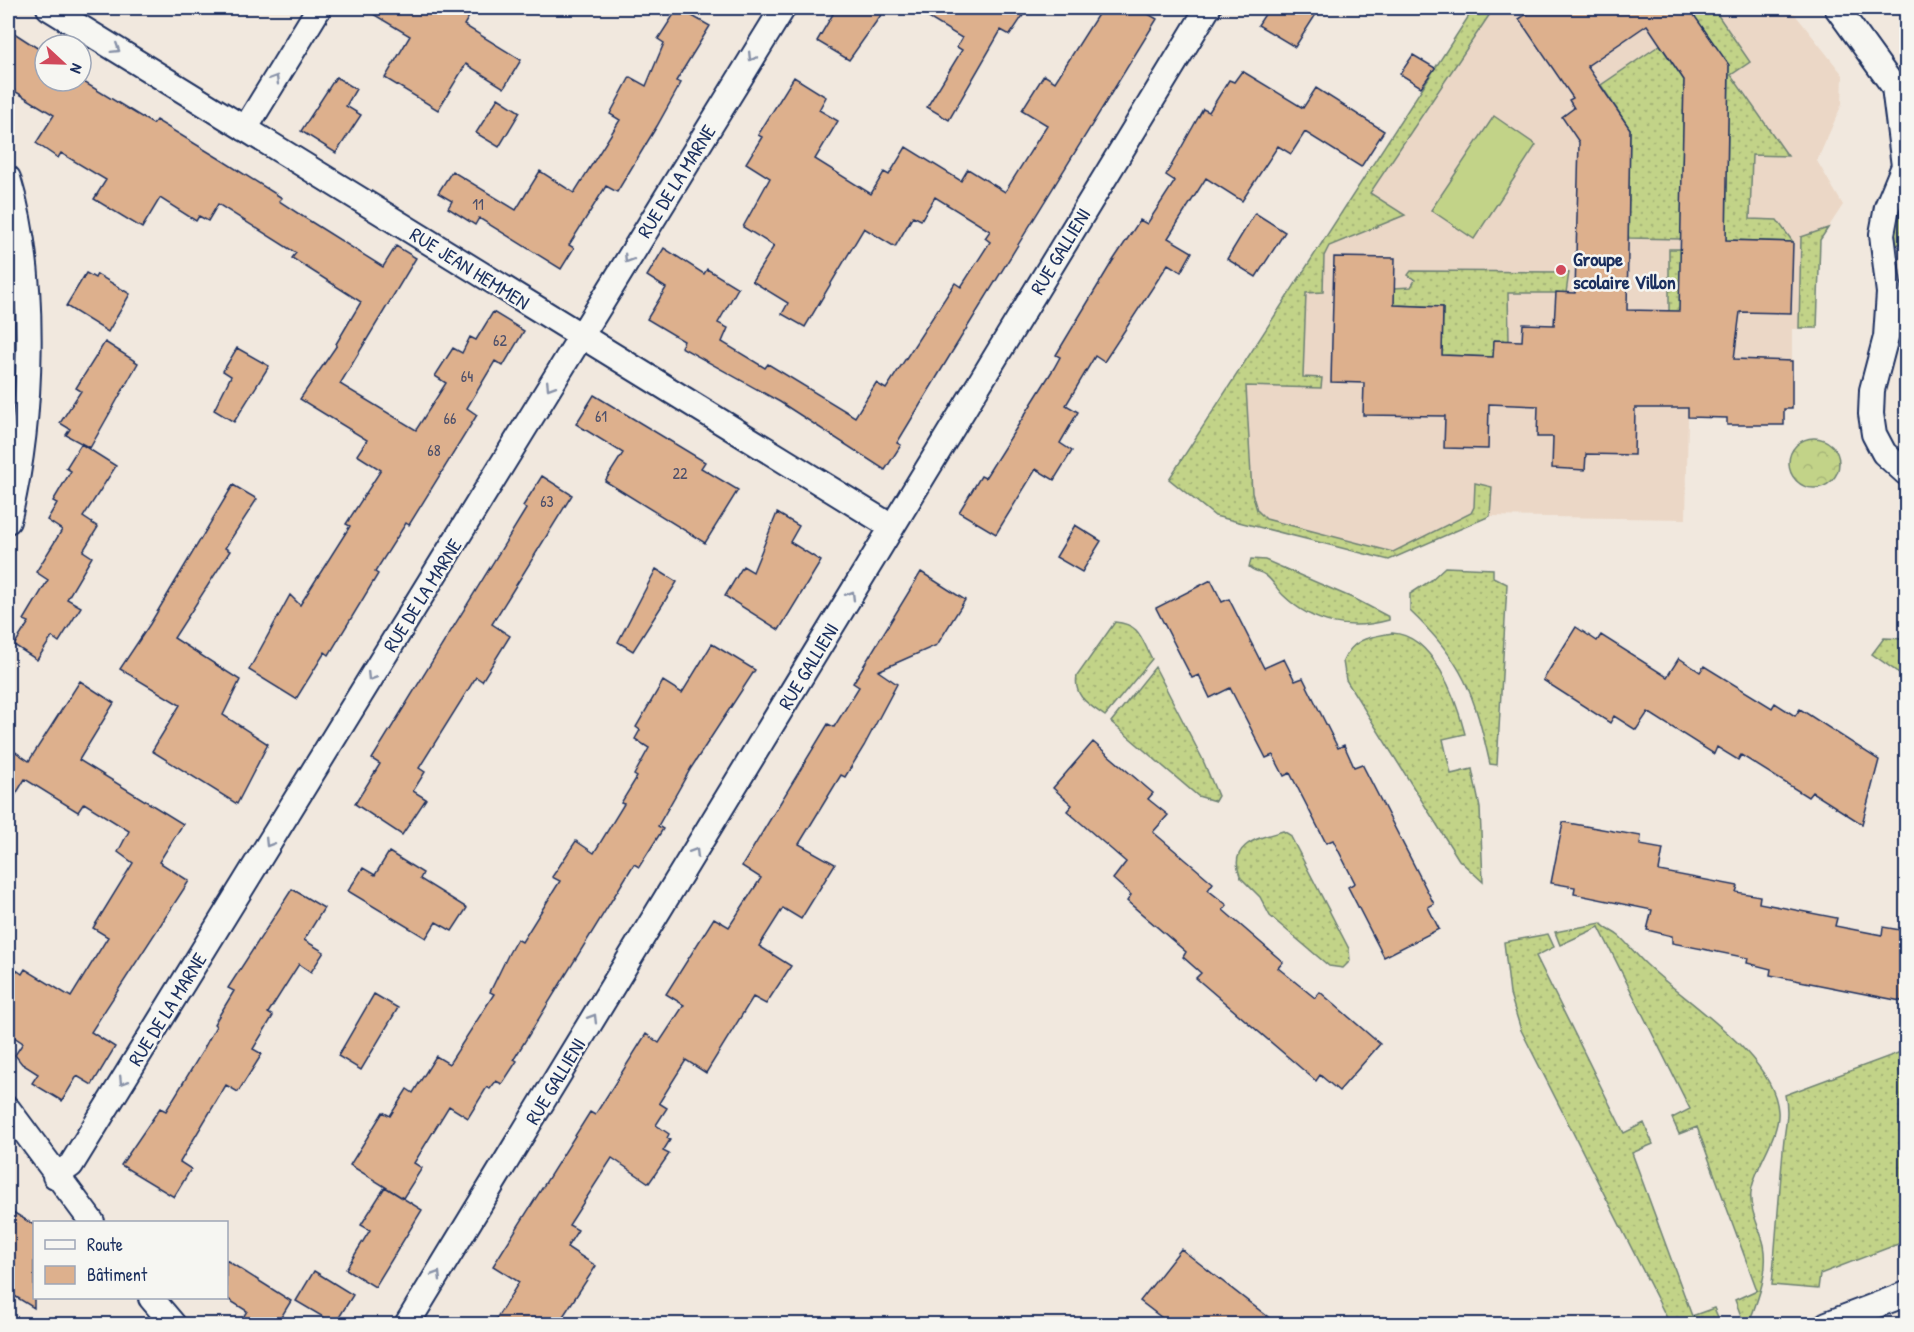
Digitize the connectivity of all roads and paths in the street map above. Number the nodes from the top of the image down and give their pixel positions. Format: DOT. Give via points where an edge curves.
graph roads {
  1 [pos="49,8"];
  2 [pos="319,8"];
  3 [pos="783,8"];
  4 [pos="1208,8"];
  5 [pos="1837,8"];
  6 [pos="245,129"];
  7 [pos="1905,166"];
  8 [pos="8,178"];
  9 [pos="581,336"];
  10 [pos="1906,473"];
  11 [pos="8,521"];
  12 [pos="892,527"];
  13 [pos="8,1109"];
  14 [pos="55,1176"];
  15 [pos="91,1221"];
  16 [pos="1906,1294"];
  17 [pos="152,1299"];
  18 [pos="173,1324"];
  19 [pos="407,1324"];
  20 [pos="1827,1324"];
  1 -- 6 [label="street, RUE JEAN HEMMEN, one-way"];
  6 -- 2 [label="street, one-way"];
  3 -- 9 [label="street, RUE DE LA MARNE, one-way"];
  4 -- 12 [label="street, RUE GALLIENI"];
  5 -- 7 [label="street" via="1894,87"];
  6 -- 9 [label="street, RUE JEAN HEMMEN"];
  7 -- 10 [label="street" via="1887,207 1882,234 1889,293 1886,337 1872,390 1871,414 1874,434 1884,453"];
  8 -- 11 [label="street" via="24,260 27,353 24,421"];
  9 -- 12 [label="street, RUE JEAN HEMMEN"];
  9 -- 14 [label="street, RUE DE LA MARNE, one-way" via="71,1165"];
  19 -- 12 [label="street, RUE GALLIENI, one-way"];
  13 -- 14 [label="street"];
  14 -- 15 [label="street"];
  16 -- 20 [label="street"];
  17 -- 18 [label="street"];
}
